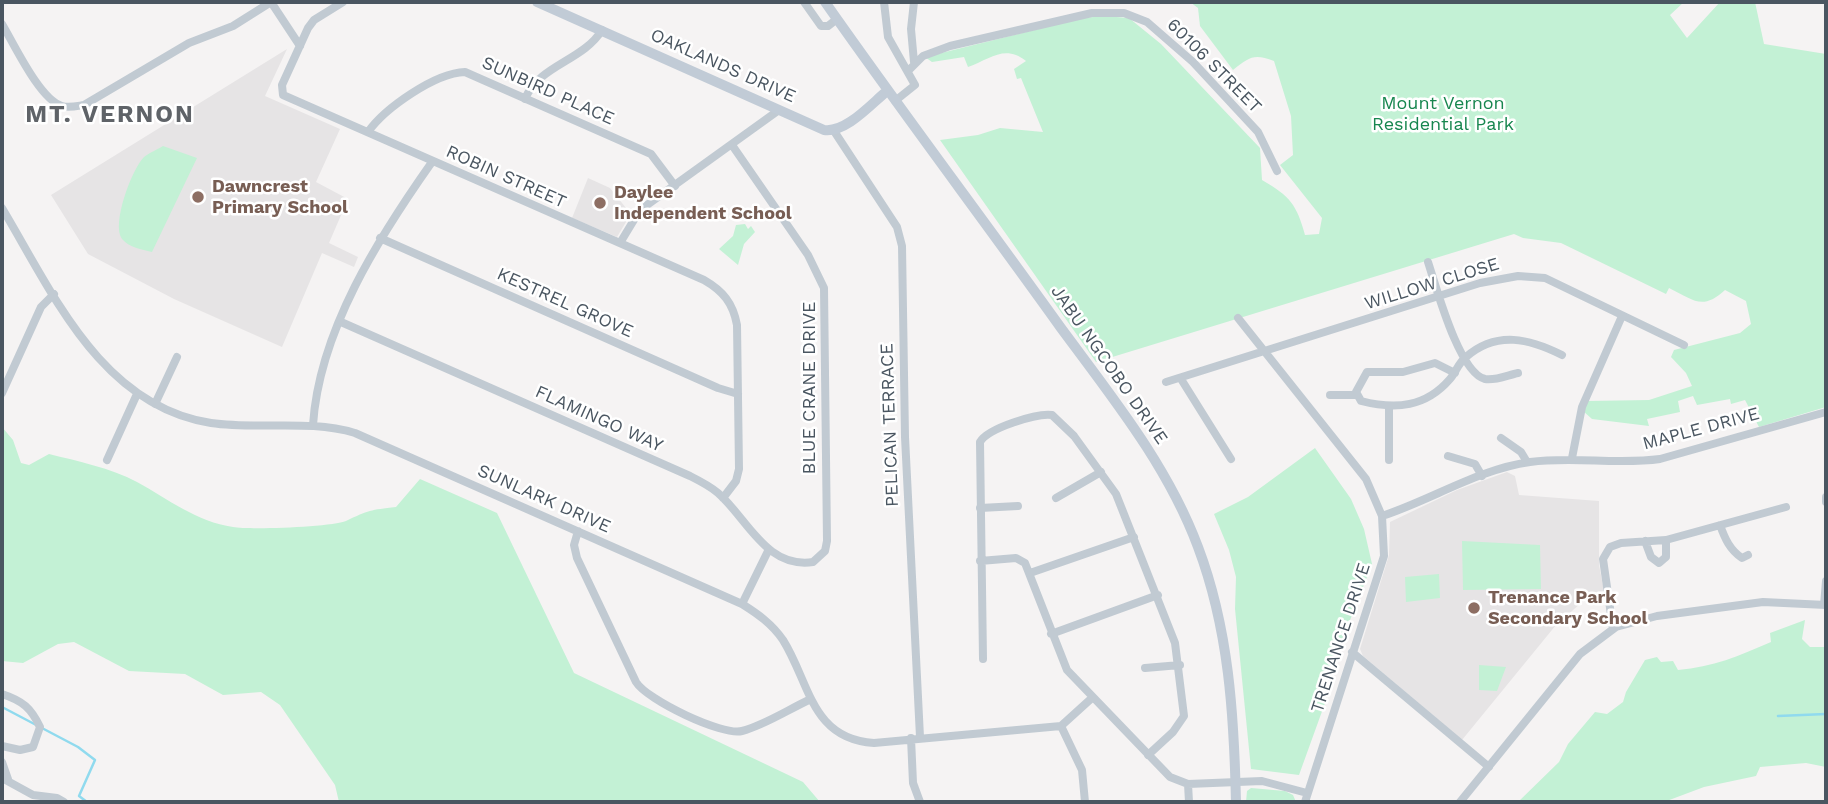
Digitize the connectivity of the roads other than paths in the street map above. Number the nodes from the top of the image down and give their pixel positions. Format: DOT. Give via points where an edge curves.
graph roads {
  1 [pos="271,2"];
  2 [pos="343,2"];
  3 [pos="537,2"];
  4 [pos="804,2"];
  5 [pos="825,2"];
  6 [pos="884,2"];
  7 [pos="914,2"];
  8 [pos="837,19"];
  9 [pos="2,24"];
  10 [pos="602,30"];
  11 [pos="300,46"];
  12 [pos="914,62"];
  13 [pos="908,71"];
  14 [pos="887,92"];
  15 [pos="525,99"];
  16 [pos="895,101"];
  17 [pos="779,110"];
  18 [pos="834,131"];
  19 [pos="368,132"];
  20 [pos="732,145"];
  21 [pos="432,162"];
  22 [pos="1277,171"];
  23 [pos="675,186"];
  24 [pos="2,208"];
  25 [pos="380,238"];
  26 [pos="620,243"];
  27 [pos="1429,262"];
  28 [pos="54,294"];
  29 [pos="1440,296"];
  30 [pos="1622,316"];
  31 [pos="1238,318"];
  32 [pos="341,322"];
  33 [pos="1684,345"];
  34 [pos="1263,352"];
  35 [pos="1562,355"];
  36 [pos="177,357"];
  37 [pos="1465,357"];
  38 [pos="1455,373"];
  39 [pos="1518,373"];
  40 [pos="1181,379"];
  41 [pos="1166,382"];
  42 [pos="2,393"];
  43 [pos="137,394"];
  44 [pos="738,394"];
  45 [pos="1330,395"];
  46 [pos="1357,395"];
  47 [pos="155,404"];
  48 [pos="1389,406"];
  49 [pos="1826,412"];
  50 [pos="313,425"];
  51 [pos="1501,438"];
  52 [pos="1448,456"];
  53 [pos="1573,458"];
  54 [pos="1231,459"];
  55 [pos="107,460"];
  56 [pos="1389,460"];
  57 [pos="1527,462"];
  58 [pos="1101,472"];
  59 [pos="1482,476"];
  60 [pos="723,498"];
  61 [pos="1056,498"];
  62 [pos="1018,506"];
  63 [pos="1786,507"];
  64 [pos="980,508"];
  65 [pos="1382,516"];
  66 [pos="1720,525"];
  67 [pos="578,531"];
  68 [pos="1134,537"];
  69 [pos="1666,540"];
  70 [pos="1645,541"];
  71 [pos="769,550"];
  72 [pos="1748,555"];
  73 [pos="980,561"];
  74 [pos="1030,573"];
  75 [pos="1826,581"];
  76 [pos="1158,596"];
  77 [pos="742,604"];
  78 [pos="1825,605"];
  79 [pos="1613,629"];
  80 [pos="1051,634"];
  81 [pos="1352,652"];
  82 [pos="983,659"];
  83 [pos="1180,665"];
  84 [pos="1145,668"];
  85 [pos="2,694"];
  86 [pos="1093,697"];
  87 [pos="811,699"];
  88 [pos="1061,726"];
  89 [pos="916,737"];
  90 [pos="2,746"];
  91 [pos="1148,755"];
  92 [pos="2,762"];
  93 [pos="1489,767"];
  94 [pos="5,778"];
  95 [pos="1236,780"];
  96 [pos="1188,784"];
  97 [pos="1307,793"];
  98 [pos="64,802"];
  99 [pos="920,802"];
  100 [pos="1085,802"];
  101 [pos="1189,802"];
  102 [pos="1237,802"];
  103 [pos="1305,802"];
  104 [pos="1460,802"];
  1 -- 9 [label="street" via="73,107 46,95"];
  1 -- 11 [label="street"];
  2 -- 11 [label="street" via="314,20"];
  3 -- 10 [label="main road, OAKLANDS DRIVE"];
  4 -- 8 [label="street" via="821,26"];
  5 -- 8 [label="main road, JABU NGCOBO DRIVE"];
  6 -- 13 [label="street" via="888,37"];
  7 -- 12 [label="street"];
  8 -- 14 [label="main road, JABU NGCOBO DRIVE"];
  10 -- 15 [label="street" via="587,47 532,84"];
  10 -- 17 [label="main road, OAKLANDS DRIVE"];
  11 -- 19 [label="street, ROBIN STREET" via="282,85 283,95"];
  12 -- 13 [label="street"];
  12 -- 22 [label="street, 60106 STREET" via="932,51 963,43 1092,13 1124,13 1147,22 1193,62 1258,132"];
  13 -- 16 [label="street" via="915,85"];
  14 -- 16 [label="main road, JABU NGCOBO DRIVE"];
  14 -- 18 [label="main road"];
  15 -- 19 [label="street, SUNBIRD PLACE" via="474,75 455,72 380,116"];
  15 -- 23 [label="street, SUNBIRD PLACE" via="651,154"];
  16 -- 95 [label="main road, JABU NGCOBO DRIVE" via="1128,421 1180,505 1198,546 1223,634"];
  17 -- 18 [label="main road, OAKLANDS DRIVE" via="824,131"];
  17 -- 20 [label="street"];
  18 -- 89 [label="street, PELICAN TERRACE" via="897,228 902,246"];
  19 -- 21 [label="street, ROBIN STREET"];
  20 -- 23 [label="street"];
  20 -- 71 [label="street, BLUE CRANE DRIVE" via="816,268 825,297 826,545 818,560 806,563"];
  21 -- 25 [label="street"];
  21 -- 26 [label="street, ROBIN STREET"];
  23 -- 26 [label="street" via="634,216"];
  24 -- 28 [label="street, SUNLARK DRIVE"];
  25 -- 32 [label="street"];
  25 -- 44 [label="street, KESTREL GROVE"];
  26 -- 44 [label="street, ROBIN STREET" via="704,280 725,296 737,325"];
  27 -- 29 [label="street"];
  28 -- 42 [label="street" via="41,307"];
  28 -- 43 [label="street, SUNLARK DRIVE" via="87,346"];
  29 -- 30 [label="street, WILLOW CLOSE" via="1500,278 1535,275"];
  29 -- 34 [label="street, WILLOW CLOSE"];
  29 -- 37 [label="street"];
  30 -- 33 [label="street, WILLOW CLOSE"];
  30 -- 53 [label="street" via="1581,407"];
  31 -- 34 [label="street, TRENANCE DRIVE"];
  32 -- 50 [label="street" via="318,377"];
  32 -- 60 [label="street, FLAMINGO WAY" via="690,476"];
  34 -- 40 [label="street, WILLOW CLOSE"];
  34 -- 65 [label="street, TRENANCE DRIVE" via="1366,479"];
  35 -- 37 [label="street" via="1523,339 1506,339"];
  36 -- 47 [label="street"];
  37 -- 38 [label="street"];
  37 -- 39 [label="street" via="1475,374 1486,379"];
  38 -- 46 [label="street" via="1429,363 1403,372 1367,372"];
  38 -- 48 [label="street" via="1427,399"];
  40 -- 41 [label="street, WILLOW CLOSE"];
  40 -- 54 [label="street"];
  43 -- 47 [label="street, SUNLARK DRIVE"];
  43 -- 55 [label="street"];
  44 -- 60 [label="street, ROBIN STREET" via="738,475"];
  45 -- 46 [label="street"];
  46 -- 48 [label="street" via="1361,401"];
  47 -- 50 [label="street, SUNLARK DRIVE" via="209,423"];
  48 -- 56 [label="street"];
  49 -- 53 [label="street, MAPLE DRIVE" via="1660,459"];
  50 -- 67 [label="street, SUNLARK DRIVE" via="370,439"];
  51 -- 57 [label="street"];
  52 -- 59 [label="street" via="1475,464"];
  53 -- 57 [label="street, MAPLE DRIVE"];
  57 -- 59 [label="street, MAPLE DRIVE"];
  58 -- 61 [label="street"];
  58 -- 64 [label="street" via="1060,420 1052,415 1035,416 983,437"];
  58 -- 68 [label="street"];
  59 -- 65 [label="street, MAPLE DRIVE"];
  60 -- 71 [label="street, FLAMINGO WAY"];
  62 -- 64 [label="street"];
  63 -- 66 [label="street"];
  64 -- 73 [label="street"];
  65 -- 81 [label="street, TRENANCE DRIVE" via="1384,556"];
  66 -- 69 [label="street"];
  66 -- 72 [label="street" via="1737,555"];
  67 -- 77 [label="street, SUNLARK DRIVE"];
  67 -- 87 [label="street" via="573,545 577,558 646,695 733,732"];
  68 -- 74 [label="street"];
  68 -- 76 [label="street"];
  69 -- 70 [label="street"];
  69 -- 70 [label="street" via="1666,557 1659,563 1651,558"];
  70 -- 79 [label="street" via="1621,543 1605,552"];
  71 -- 77 [label="street"];
  73 -- 74 [label="street" via="1016,558"];
  73 -- 82 [label="street"];
  74 -- 80 [label="street"];
  75 -- 78 [label="street"];
  76 -- 80 [label="street"];
  76 -- 83 [label="street"];
  77 -- 87 [label="street, SUNLARK DRIVE" via="764,618 782,638"];
  78 -- 79 [label="street" via="1763,602 1657,616"];
  79 -- 93 [label="street" via="1580,654"];
  80 -- 86 [label="street" via="1068,670"];
  81 -- 93 [label="street"];
  81 -- 97 [label="street, TRENANCE DRIVE"];
  83 -- 84 [label="street"];
  83 -- 91 [label="street" via="1185,706 1182,722"];
  85 -- 90 [label="street" via="32,709 40,732 33,747"];
  86 -- 88 [label="street"];
  86 -- 91 [label="street"];
  87 -- 89 [label="street, SUNLARK DRIVE" via="828,724 848,738 874,743"];
  88 -- 89 [label="street, SUNLARK DRIVE"];
  88 -- 100 [label="street" via="1082,770"];
  89 -- 99 [label="street, PELICAN TERRACE" via="913,783"];
  91 -- 96 [label="street" via="1170,777"];
  92 -- 94 [label="street"];
  93 -- 104 [label="street"];
  94 -- 98 [label="street" via="33,795"];
  95 -- 96 [label="street"];
  95 -- 97 [label="street" via="1284,785"];
  95 -- 102 [label="main road, JABU NGCOBO DRIVE"];
  96 -- 101 [label="street"];
  97 -- 103 [label="street, TRENANCE DRIVE"];
}
